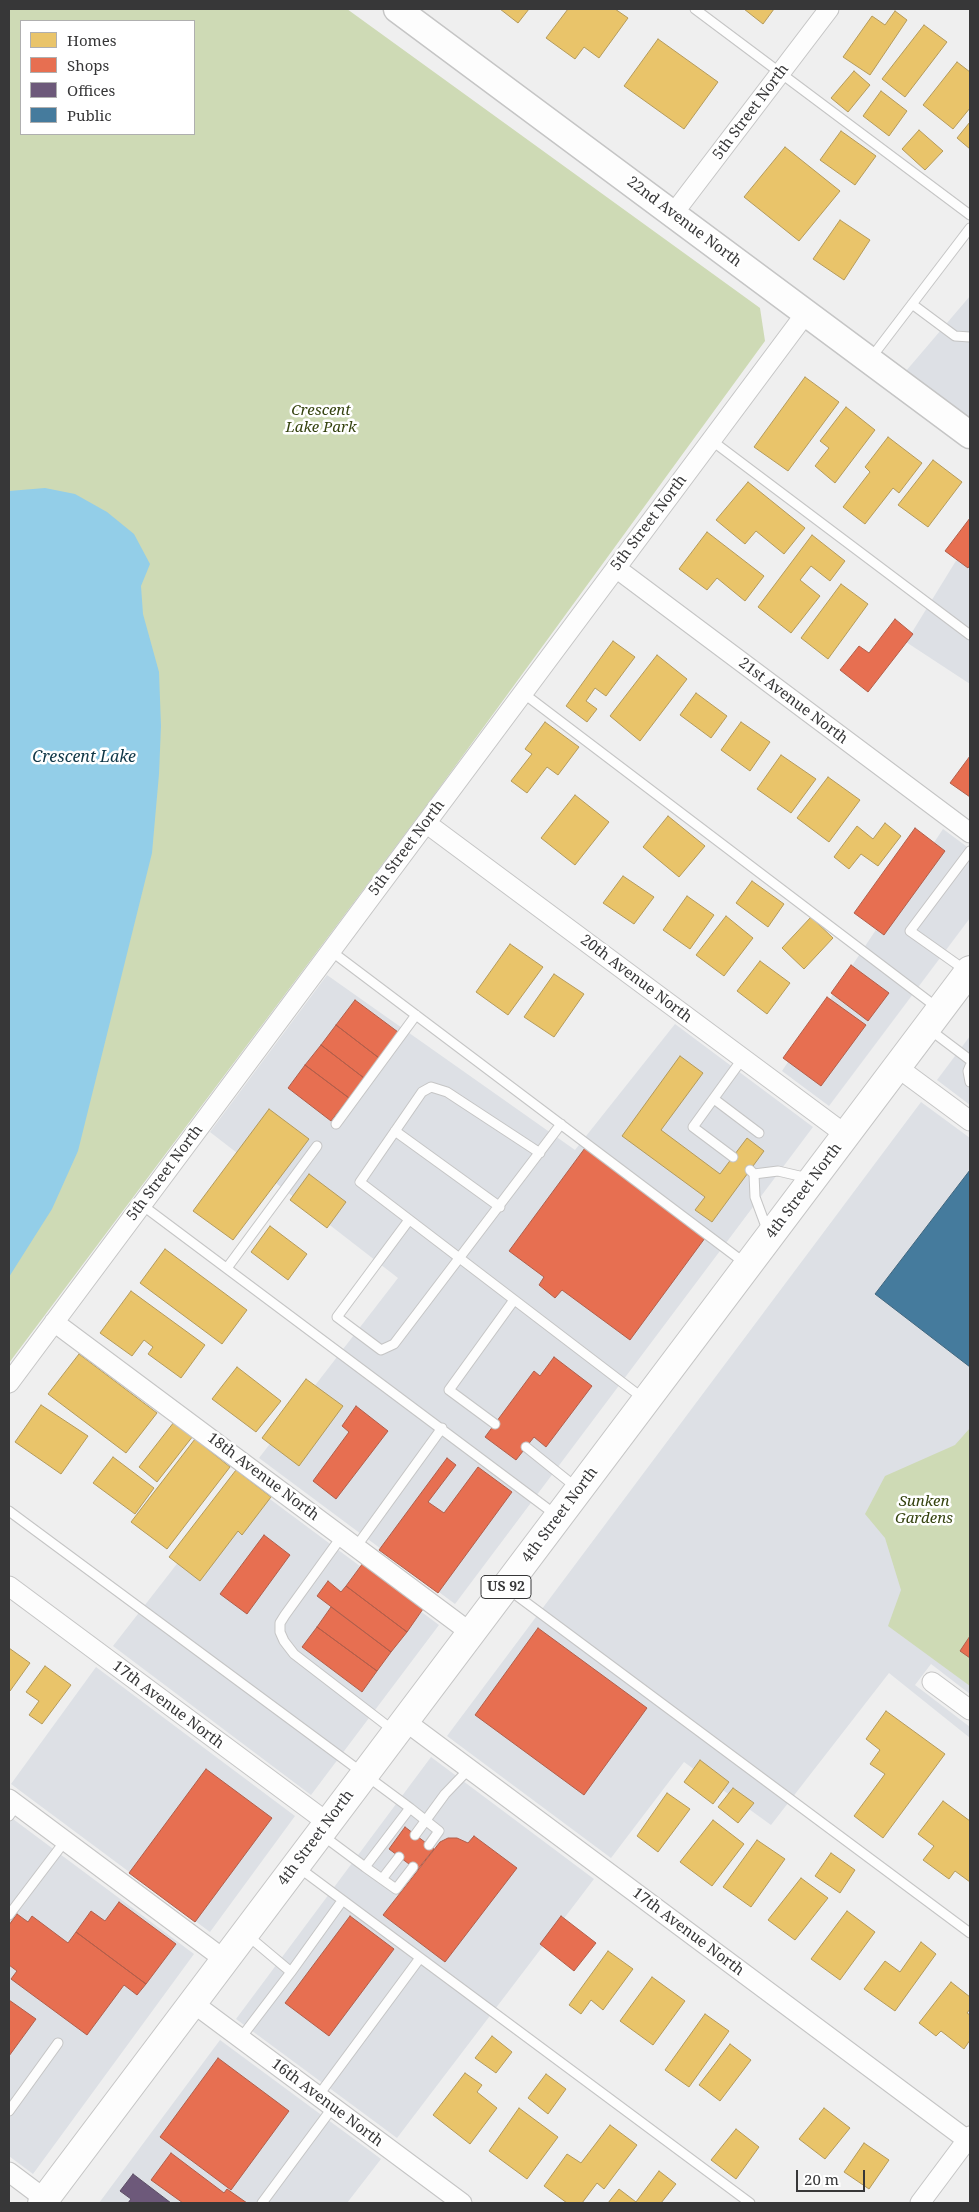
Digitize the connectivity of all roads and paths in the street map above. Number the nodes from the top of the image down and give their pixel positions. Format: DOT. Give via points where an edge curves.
graph roads {
  1 [pos="398,9"];
  2 [pos="695,9"];
  3 [pos="830,9"];
  4 [pos="780,73"];
  5 [pos="673,214"];
  6 [pos="970,215"];
  7 [pos="970,228"];
  8 [pos="912,304"];
  9 [pos="806,313"];
  10 [pos="970,337"];
  11 [pos="869,360"];
  12 [pos="970,435"];
  13 [pos="711,440"];
  14 [pos="616,568"];
  15 [pos="970,635"];
  16 [pos="523,693"];
  17 [pos="426,822"];
  18 [pos="970,833"];
  19 [pos="970,851"];
  20 [pos="331,951"];
  21 [pos="970,972"];
  22 [pos="416,1015"];
  23 [pos="934,1019"];
  24 [pos="743,1058"];
  25 [pos="970,1060"];
  26 [pos="970,1066"];
  27 [pos="897,1067"];
  28 [pos="970,1082"];
  29 [pos="714,1100"];
  30 [pos="970,1121"];
  31 [pos="336,1124"];
  32 [pos="562,1124"];
  33 [pos="395,1131"];
  34 [pos="758,1133"];
  35 [pos="846,1135"];
  36 [pos="318,1146"];
  37 [pos="540,1153"];
  38 [pos="733,1157"];
  39 [pos="813,1179"];
  40 [pos="142,1205"];
  41 [pos="500,1208"];
  42 [pos="409,1220"];
  43 [pos="770,1236"];
  44 [pos="459,1259"];
  45 [pos="748,1265"];
  46 [pos="227,1268"];
  47 [pos="514,1300"];
  48 [pos="54,1322"];
  49 [pos="9,1383"];
  50 [pos="646,1400"];
  51 [pos="495,1424"];
  52 [pos="442,1428"];
  53 [pos="526,1448"];
  54 [pos="580,1490"];
  55 [pos="9,1511"];
  56 [pos="558,1517"];
  57 [pos="349,1541"];
  58 [pos="9,1586"];
  59 [pos="506,1587"];
  60 [pos="472,1633"];
  61 [pos="932,1682"];
  62 [pos="970,1710"];
  63 [pos="400,1727"];
  64 [pos="469,1769"];
  65 [pos="364,1775"];
  66 [pos="11,1807"];
  67 [pos="410,1808"];
  68 [pos="426,1821"];
  69 [pos="324,1828"];
  70 [pos="415,1834"];
  71 [pos="65,1841"];
  72 [pos="429,1845"];
  73 [pos="399,1856"];
  74 [pos="296,1865"];
  75 [pos="366,1867"];
  76 [pos="412,1867"];
  77 [pos="382,1879"];
  78 [pos="342,1901"];
  79 [pos="9,1915"];
  80 [pos="970,1933"];
  81 [pos="245,1934"];
  82 [pos="420,1958"];
  83 [pos="225,1960"];
  84 [pos="291,1972"];
  85 [pos="193,2003"];
  86 [pos="240,2039"];
  87 [pos="58,2043"];
  88 [pos="318,2096"];
  89 [pos="333,2107"];
  90 [pos="9,2111"];
  91 [pos="969,2140"];
  92 [pos="9,2172"];
  93 [pos="43,2201"];
  94 [pos="262,2203"];
  95 [pos="462,2203"];
  96 [pos="750,2203"];
  97 [pos="920,2203"];
  1 -- 5 [label="main road, 22nd Avenue North"];
  2 -- 4 [label="lane"];
  3 -- 4 [label="street, 5th Street North"];
  4 -- 5 [label="street, 5th Street North"];
  4 -- 6 [label="lane"];
  5 -- 9 [label="main road, 22nd Avenue North"];
  7 -- 8 [label="lane"];
  8 -- 10 [label="lane" via="955,336"];
  8 -- 11 [label="lane"];
  9 -- 11 [label="main road, 22nd Avenue North"];
  9 -- 13 [label="street, 5th Street North"];
  11 -- 12 [label="main road, 22nd Avenue North"];
  13 -- 14 [label="street, 5th Street North"];
  13 -- 15 [label="lane"];
  14 -- 16 [label="street, 5th Street North"];
  14 -- 18 [label="street, 21st Avenue North"];
  16 -- 17 [label="street, 5th Street North"];
  16 -- 23 [label="lane"];
  17 -- 20 [label="street, 5th Street North"];
  17 -- 24 [label="street, 20th Avenue North"];
  19 -- 21 [label="lane" via="910,931"];
  20 -- 22 [label="lane"];
  20 -- 40 [label="street, 5th Street North"];
  21 -- 23 [label="main road, 4th Street North / US 92"];
  22 -- 31 [label="lane"];
  22 -- 32 [label="lane"];
  23 -- 25 [label="lane"];
  23 -- 27 [label="main road, 4th Street North / US 92"];
  24 -- 29 [label="lane"];
  24 -- 35 [label="street, 20th Avenue North"];
  26 -- 28 [label="lane"];
  27 -- 30 [label="street"];
  27 -- 35 [label="main road, 4th Street North / US 92"];
  29 -- 34 [label="lane"];
  29 -- 38 [label="lane" via="693,1127"];
  32 -- 37 [label="lane"];
  32 -- 45 [label="lane"];
  33 -- 37 [label="lane" via="422,1092 431,1087 447,1092"];
  33 -- 41 [label="lane"];
  33 -- 42 [label="lane" via="360,1182"];
  35 -- 39 [label="main road, 4th Street North / US 92"];
  36 -- 46 [label="lane"];
  37 -- 41 [label="lane"];
  39 -- 43 [label="main road, 4th Street North / US 92"];
  39 -- 43 [label="lane" via="778,1171 752,1172 755,1197"];
  40 -- 46 [label="lane"];
  40 -- 48 [label="street, 5th Street North"];
  41 -- 44 [label="lane"];
  42 -- 44 [label="lane"];
  42 -- 44 [label="lane" via="337,1317 381,1350 394,1344"];
  43 -- 45 [label="main road, 4th Street North / US 92"];
  44 -- 47 [label="lane"];
  45 -- 50 [label="main road, 4th Street North / US 92"];
  46 -- 52 [label="lane"];
  47 -- 50 [label="lane"];
  47 -- 51 [label="lane" via="449,1390"];
  48 -- 49 [label="street, 5th Street North"];
  48 -- 57 [label="street, 18th Avenue North"];
  50 -- 54 [label="main road, 4th Street North / US 92"];
  52 -- 56 [label="lane"];
  52 -- 57 [label="lane"];
  53 -- 54 [label="lane"];
  54 -- 56 [label="main road, 4th Street North / US 92"];
  55 -- 65 [label="lane"];
  56 -- 59 [label="main road, 4th Street North / US 92"];
  57 -- 60 [label="street, 18th Avenue North"];
  57 -- 63 [label="lane" via="280,1623 280,1632 294,1654"];
  58 -- 69 [label="street, 17th Avenue North"];
  59 -- 60 [label="main road, 4th Street North / US 92"];
  59 -- 80 [label="lane"];
  60 -- 63 [label="main road, 4th Street North / US 92"];
  61 -- 62 [label="street"];
  63 -- 64 [label="street, 17th Avenue North"];
  63 -- 65 [label="main road, 4th Street North / US 92"];
  64 -- 68 [label="lane" via="445,1794"];
  64 -- 91 [label="street, 17th Avenue North"];
  65 -- 67 [label="lane"];
  65 -- 69 [label="main road, 4th Street North / US 92"];
  66 -- 71 [label="street"];
  67 -- 68 [label="lane"];
  67 -- 75 [label="lane"];
  68 -- 70 [label="lane"];
  68 -- 72 [label="lane" via="439,1831"];
  69 -- 74 [label="main road, 4th Street North / US 92"];
  69 -- 75 [label="lane"];
  71 -- 79 [label="lane"];
  71 -- 83 [label="street"];
  73 -- 77 [label="lane"];
  74 -- 78 [label="lane"];
  74 -- 81 [label="main road, 4th Street North / US 92"];
  75 -- 77 [label="lane"];
  76 -- 77 [label="lane" via="396,1889"];
  78 -- 82 [label="lane"];
  78 -- 84 [label="lane"];
  81 -- 83 [label="main road, 4th Street North / US 92"];
  81 -- 84 [label="lane"];
  82 -- 88 [label="lane"];
  82 -- 96 [label="lane"];
  83 -- 85 [label="main road, 4th Street North / US 92"];
  84 -- 86 [label="lane"];
  85 -- 86 [label="street, 16th Avenue North"];
  85 -- 93 [label="main road, 4th Street North / US 92"];
  86 -- 88 [label="street, 16th Avenue North"];
  87 -- 90 [label="lane"];
  88 -- 89 [label="street, 16th Avenue North"];
  89 -- 94 [label="lane"];
  89 -- 95 [label="street, 16th Avenue North"];
  91 -- 97 [label="street"];
  92 -- 93 [label="street"];
}
